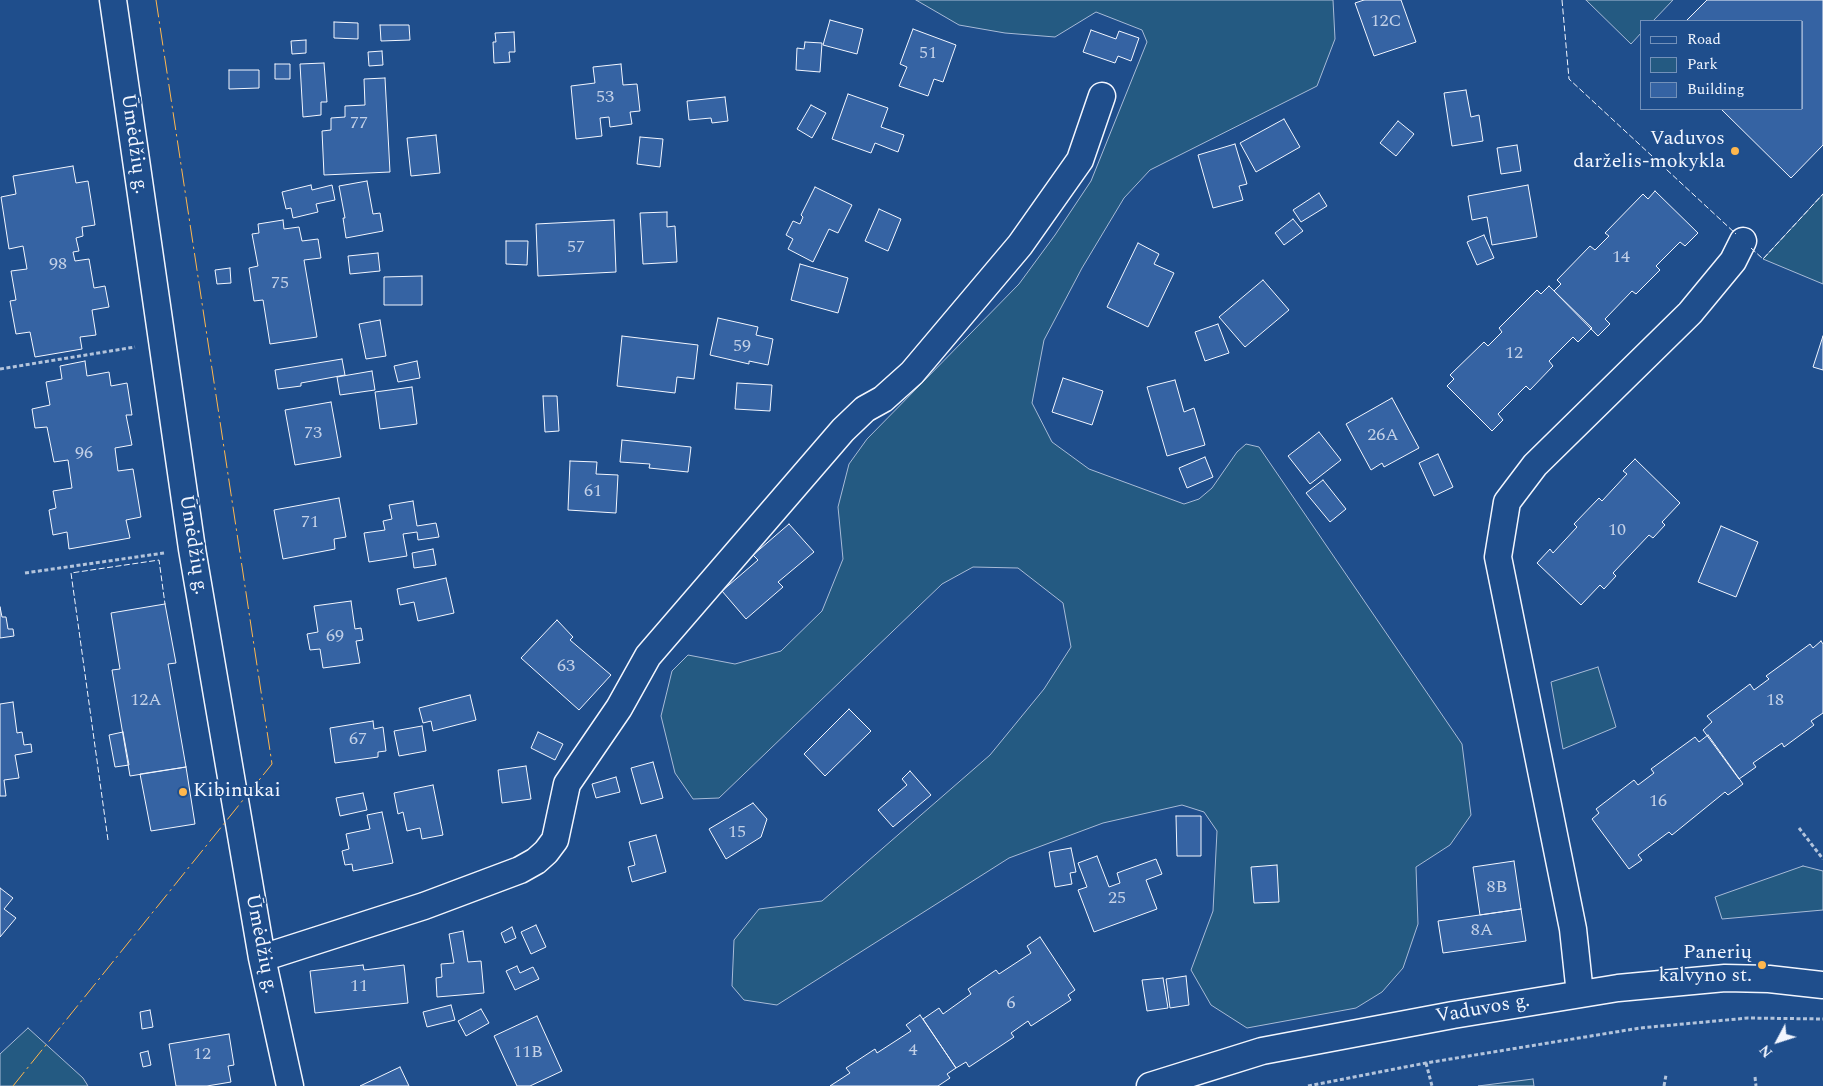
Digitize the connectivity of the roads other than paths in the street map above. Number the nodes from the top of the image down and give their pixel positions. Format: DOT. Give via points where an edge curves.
graph roads {
  1 [pos="113,0"];
  2 [pos="1102,96"];
  3 [pos="1743,241"];
  4 [pos="262,958"];
  5 [pos="1823,985"];
  6 [pos="1580,994"];
  7 [pos="290,1086"];
  8 [pos="1150,1086"];
  1 -- 4 [label="street, Ūmėdžių g." via="192,549"];
  2 -- 4 [label="street" via="1080,160 1020,245 912,373 883,399 864,409 843,430 648,656 619,708 567,784 555,840 546,852 520,870 424,906"];
  3 -- 6 [label="street" via="1733,261 1690,312 1535,465 1507,502 1498,557 1573,929"];
  4 -- 7 [label="street, Ūmėdžių g."];
  5 -- 6 [label="street, Vaduvos g." via="1725,978"];
  6 -- 8 [label="street, Vaduvos g." via="1262,1051"];
}
